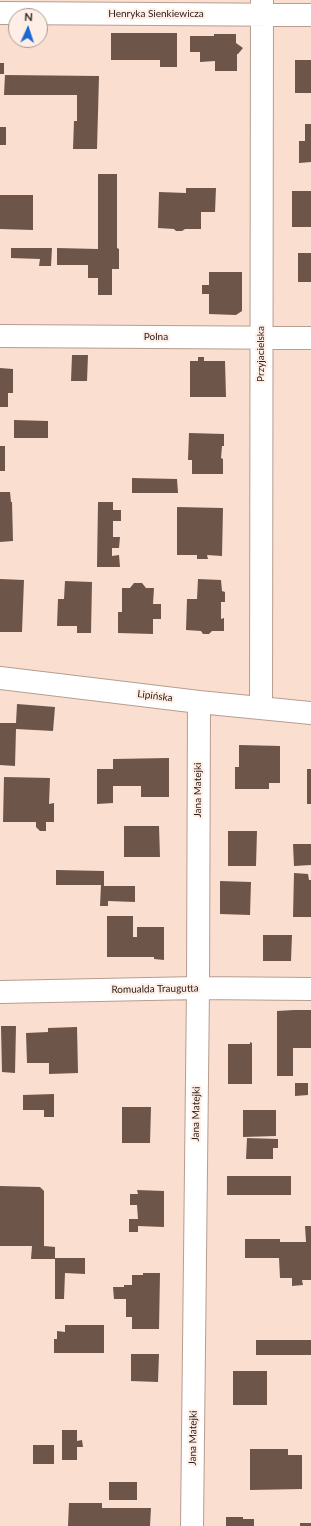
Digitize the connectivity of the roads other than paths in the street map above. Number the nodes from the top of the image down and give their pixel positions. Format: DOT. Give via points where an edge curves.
graph roads {
  1 [pos="261,7"];
  2 [pos="0,13"];
  3 [pos="311,15"];
  4 [pos="0,336"];
  5 [pos="261,338"];
  6 [pos="311,338"];
  7 [pos="0,678"];
  8 [pos="199,702"];
  9 [pos="261,708"];
  10 [pos="311,713"];
  11 [pos="198,988"];
  12 [pos="311,989"];
  13 [pos="0,992"];
  14 [pos="192,1526"];
  1 -- 2 [label="street, Henryka Sienkiewicza"];
  1 -- 3 [label="street, Henryka Sienkiewicza"];
  1 -- 5 [label="street, Przyjacielska"];
  4 -- 5 [label="street, Polna"];
  5 -- 6 [label="street, Polna"];
  5 -- 9 [label="street, Przyjacielska"];
  7 -- 8 [label="street, Lipińska"];
  8 -- 9 [label="street, Lipińska"];
  8 -- 11 [label="street, Jana Matejki"];
  9 -- 10 [label="street, Lipińska"];
  11 -- 12 [label="street, Romualda Traugutta"];
  11 -- 13 [label="street, Romualda Traugutta"];
  11 -- 14 [label="street, Jana Matejki"];
}
